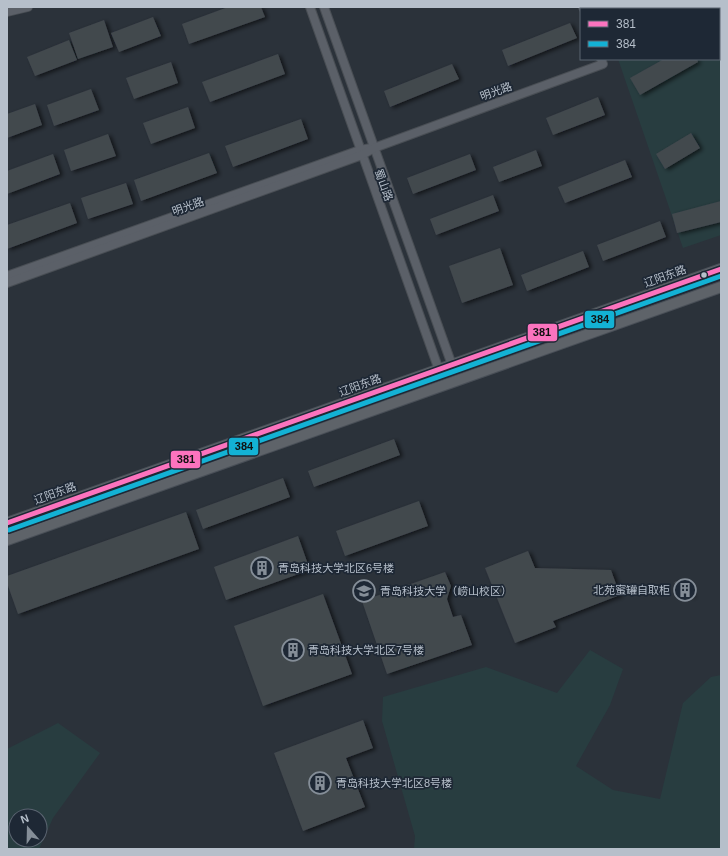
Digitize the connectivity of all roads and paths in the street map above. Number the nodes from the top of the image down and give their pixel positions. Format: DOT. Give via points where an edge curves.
graph roads {
  1 [pos="28,7"];
  2 [pos="310,7"];
  3 [pos="324,7"];
  4 [pos="7,12"];
  5 [pos="602,61"];
  6 [pos="374,148"];
  7 [pos="361,153"];
  8 [pos="721,269"];
  9 [pos="7,276"];
  10 [pos="7,283"];
  11 [pos="721,287"];
  12 [pos="452,365"];
  13 [pos="439,370"];
  14 [pos="7,523"];
  15 [pos="7,540"];
  1 -- 4 [label="street"];
  2 -- 7 [label="street, 蜀山路"];
  3 -- 6 [label="street, 蜀山路"];
  5 -- 6 [label="street, 明光路"];
  6 -- 7 [label="street, 明光路"];
  6 -- 12 [label="street, 蜀山路"];
  7 -- 9 [label="street, 明光路"];
  7 -- 10 [label="street, 明光路"];
  7 -- 13 [label="street, 蜀山路"];
  8 -- 12 [label="main road, 辽阳东路"];
  11 -- 15 [label="main road"];
  12 -- 13 [label="main road, 辽阳东路"];
  13 -- 14 [label="main road, 辽阳东路"];
}
